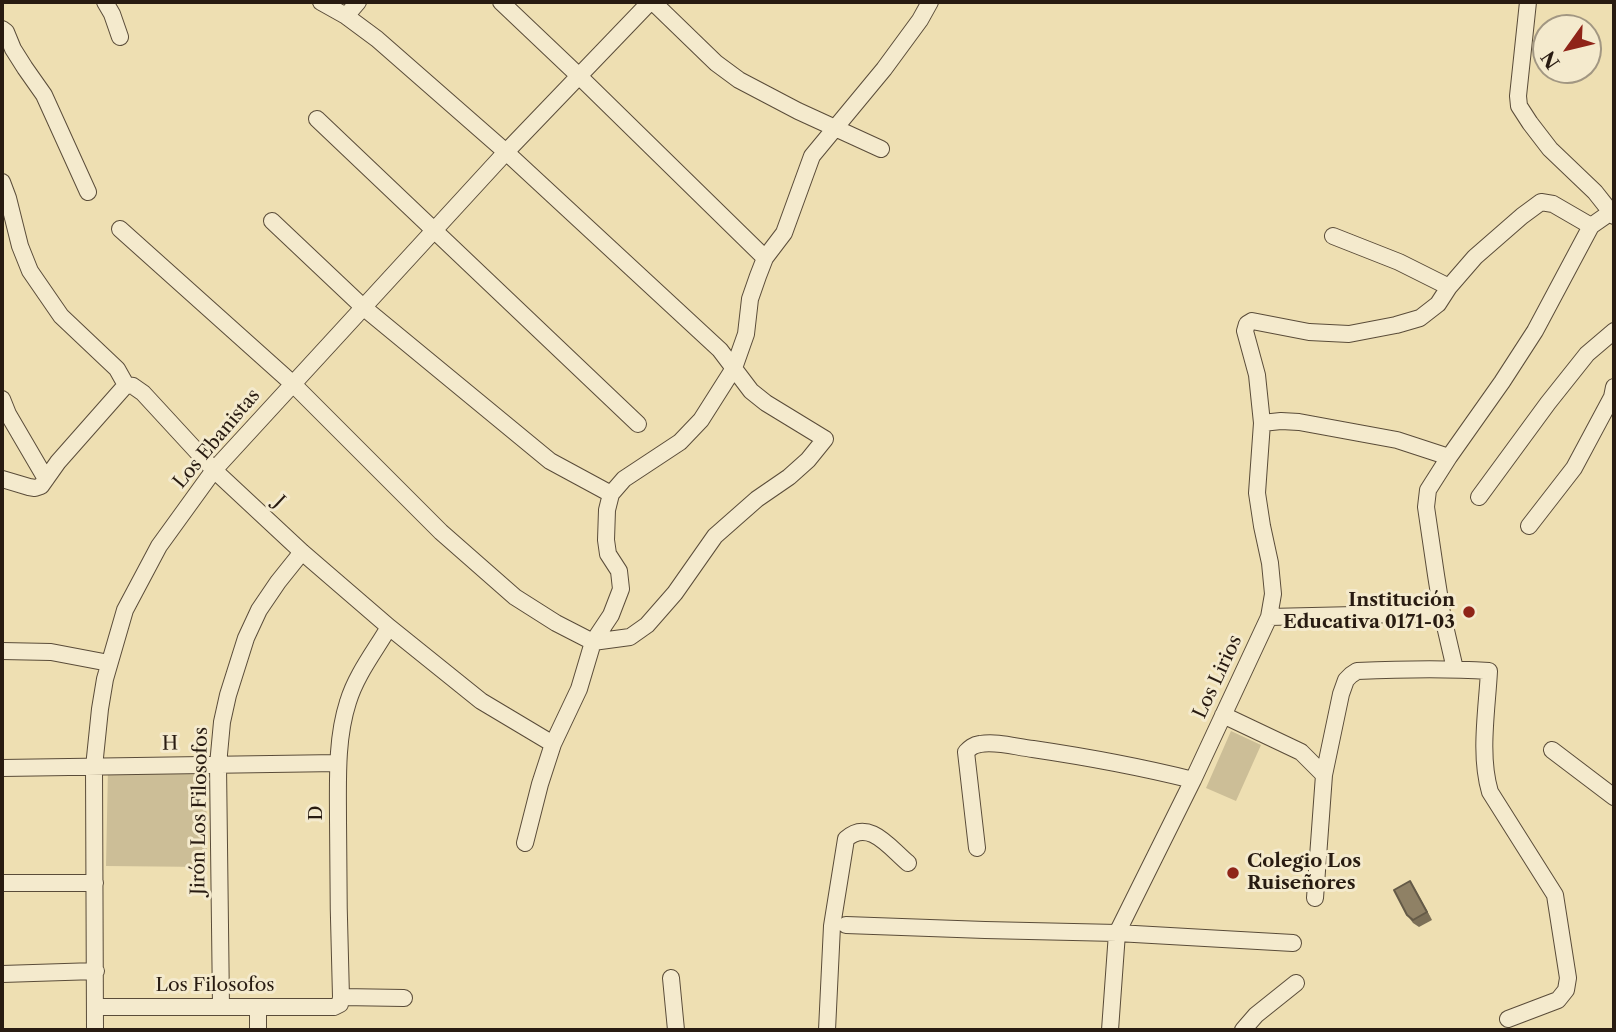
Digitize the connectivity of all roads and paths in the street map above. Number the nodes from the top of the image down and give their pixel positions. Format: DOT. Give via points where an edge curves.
graph roads {
  1 [pos="105,2"];
  2 [pos="321,2"];
  3 [pos="358,2"];
  4 [pos="501,2"];
  5 [pos="652,2"];
  6 [pos="930,2"];
  7 [pos="1528,2"];
  8 [pos="346,16"];
  9 [pos="2,29"];
  10 [pos="120,37"];
  11 [pos="579,76"];
  12 [pos="317,119"];
  13 [pos="835,128"];
  14 [pos="881,149"];
  15 [pos="506,152"];
  16 [pos="2,182"];
  17 [pos="88,192"];
  18 [pos="1613,214"];
  19 [pos="272,221"];
  20 [pos="1591,226"];
  21 [pos="120,229"];
  22 [pos="435,229"];
  23 [pos="1332,236"];
  24 [pos="765,258"];
  25 [pos="1449,287"];
  26 [pos="362,307"];
  27 [pos="1614,331"];
  28 [pos="734,368"];
  29 [pos="126,384"];
  30 [pos="293,384"];
  31 [pos="1614,387"];
  32 [pos="2,399"];
  33 [pos="1262,423"];
  34 [pos="638,424"];
  35 [pos="1449,457"];
  36 [pos="214,470"];
  37 [pos="2,479"];
  38 [pos="46,479"];
  39 [pos="611,494"];
  40 [pos="1479,497"];
  41 [pos="1529,526"];
  42 [pos="302,552"];
  43 [pos="1442,613"];
  44 [pos="1269,617"];
  45 [pos="389,627"];
  46 [pos="593,642"];
  47 [pos="2,650"];
  48 [pos="109,663"];
  49 [pos="1455,669"];
  50 [pos="1223,715"];
  51 [pos="553,744"];
  52 [pos="1552,750"];
  53 [pos="338,763"];
  54 [pos="218,765"];
  55 [pos="94,766"];
  56 [pos="2,768"];
  57 [pos="1324,775"];
  58 [pos="1193,780"];
  59 [pos="1614,797"];
  60 [pos="525,843"];
  61 [pos="977,848"];
  62 [pos="908,863"];
  63 [pos="2,883"];
  64 [pos="95,883"];
  65 [pos="1315,898"];
  66 [pos="846,925"];
  67 [pos="1117,933"];
  68 [pos="1293,943"];
  69 [pos="96,971"];
  70 [pos="2,974"];
  71 [pos="671,978"];
  72 [pos="1296,983"];
  73 [pos="404,998"];
  74 [pos="338,1002"];
  75 [pos="220,1006"];
  76 [pos="96,1007"];
  77 [pos="258,1007"];
  78 [pos="1508,1019"];
  79 [pos="1249,1028"];
  80 [pos="95,1030"];
  81 [pos="258,1030"];
  82 [pos="676,1030"];
  83 [pos="827,1030"];
  84 [pos="1110,1030"];
  1 -- 10 [label="street"];
  2 -- 8 [label="street"];
  3 -- 8 [label="street"];
  4 -- 11 [label="street"];
  5 -- 11 [label="street, Los Ebanistas"];
  5 -- 13 [label="street" via="739,80"];
  6 -- 13 [label="street" via="884,69"];
  7 -- 18 [label="street" via="1519,106 1550,149"];
  8 -- 15 [label="street"];
  9 -- 17 [label="street" via="44,95"];
  11 -- 15 [label="street, Los Ebanistas"];
  11 -- 24 [label="street"];
  12 -- 22 [label="street"];
  13 -- 14 [label="street"];
  13 -- 24 [label="street" via="812,156 784,233"];
  15 -- 22 [label="street, Los Ebanistas"];
  15 -- 28 [label="street"];
  16 -- 29 [label="street, J" via="30,271 61,316 117,369"];
  18 -- 20 [label="street"];
  19 -- 26 [label="street"];
  20 -- 25 [label="street" via="1541,202 1475,257"];
  20 -- 35 [label="street" via="1535,331"];
  21 -- 30 [label="street"];
  22 -- 26 [label="street, Los Ebanistas"];
  22 -- 34 [label="street"];
  23 -- 25 [label="street"];
  24 -- 28 [label="street"];
  25 -- 33 [label="street, Los Lirios" via="1438,304 1396,326 1349,334 1247,324"];
  26 -- 30 [label="street, Los Ebanistas"];
  26 -- 39 [label="street" via="550,461"];
  27 -- 40 [label="street" via="1587,354"];
  28 -- 39 [label="street" via="701,420 680,442 624,479"];
  28 -- 46 [label="street" via="766,403 825,439 789,477 715,536 647,625 630,637"];
  29 -- 36 [label="street, J" via="143,393"];
  29 -- 38 [label="street"];
  30 -- 36 [label="street, Los Ebanistas"];
  30 -- 46 [label="street" via="442,532 515,597"];
  31 -- 41 [label="street" via="1573,468"];
  32 -- 38 [label="street"];
  33 -- 35 [label="street" via="1299,422 1373,435"];
  33 -- 44 [label="street, Los Lirios" via="1257,493 1273,593"];
  35 -- 43 [label="street" via="1428,490 1426,507"];
  36 -- 42 [label="street, J"];
  36 -- 48 [label="street, Los Ebanistas" via="159,546 125,610"];
  37 -- 38 [label="street" via="36,488"];
  39 -- 46 [label="street" via="607,547 620,571 621,589"];
  42 -- 45 [label="street, J"];
  42 -- 54 [label="street, Jirón Los Filosofos" via="259,610 246,638 222,722"];
  43 -- 44 [label="street"];
  43 -- 49 [label="street"];
  44 -- 50 [label="street, Los Lirios"];
  45 -- 51 [label="street, J" via="481,701"];
  45 -- 53 [label="street, D" via="348,702"];
  46 -- 51 [label="street" via="579,689"];
  47 -- 48 [label="street" via="51,652"];
  48 -- 55 [label="street, Los Ebanistas"];
  49 -- 57 [label="street" via="1351,674 1341,694"];
  49 -- 78 [label="street" via="1489,671 1485,775 1490,792 1555,895 1568,978 1558,1000"];
  50 -- 57 [label="street" via="1301,752"];
  50 -- 58 [label="street, Los Lirios"];
  51 -- 60 [label="street"];
  52 -- 59 [label="street"];
  53 -- 54 [label="street, H"];
  53 -- 74 [label="street, D"];
  54 -- 55 [label="street, H"];
  54 -- 75 [label="street, Jirón Los Filosofos"];
  55 -- 56 [label="street, H"];
  55 -- 64 [label="street, Los Ebanistas"];
  57 -- 65 [label="street"];
  58 -- 61 [label="street" via="1060,753 978,744 966,752"];
  58 -- 67 [label="street, Los Lirios"];
  62 -- 83 [label="street" via="874,833 852,834 846,839 832,926"];
  63 -- 64 [label="street"];
  64 -- 69 [label="street, Los Ebanistas"];
  66 -- 67 [label="street"];
  67 -- 68 [label="street"];
  67 -- 84 [label="street, Los Lirios"];
  69 -- 70 [label="street"];
  69 -- 76 [label="street, Los Ebanistas"];
  71 -- 82 [label="street"];
  72 -- 79 [label="street" via="1256,1015"];
  73 -- 74 [label="street, Los Filosofos"];
  74 -- 77 [label="street, Los Filosofos"];
  75 -- 76 [label="street, Los Filosofos"];
  75 -- 77 [label="street, Los Filosofos"];
  76 -- 80 [label="street, Los Ebanistas"];
  77 -- 81 [label="street"];
}
